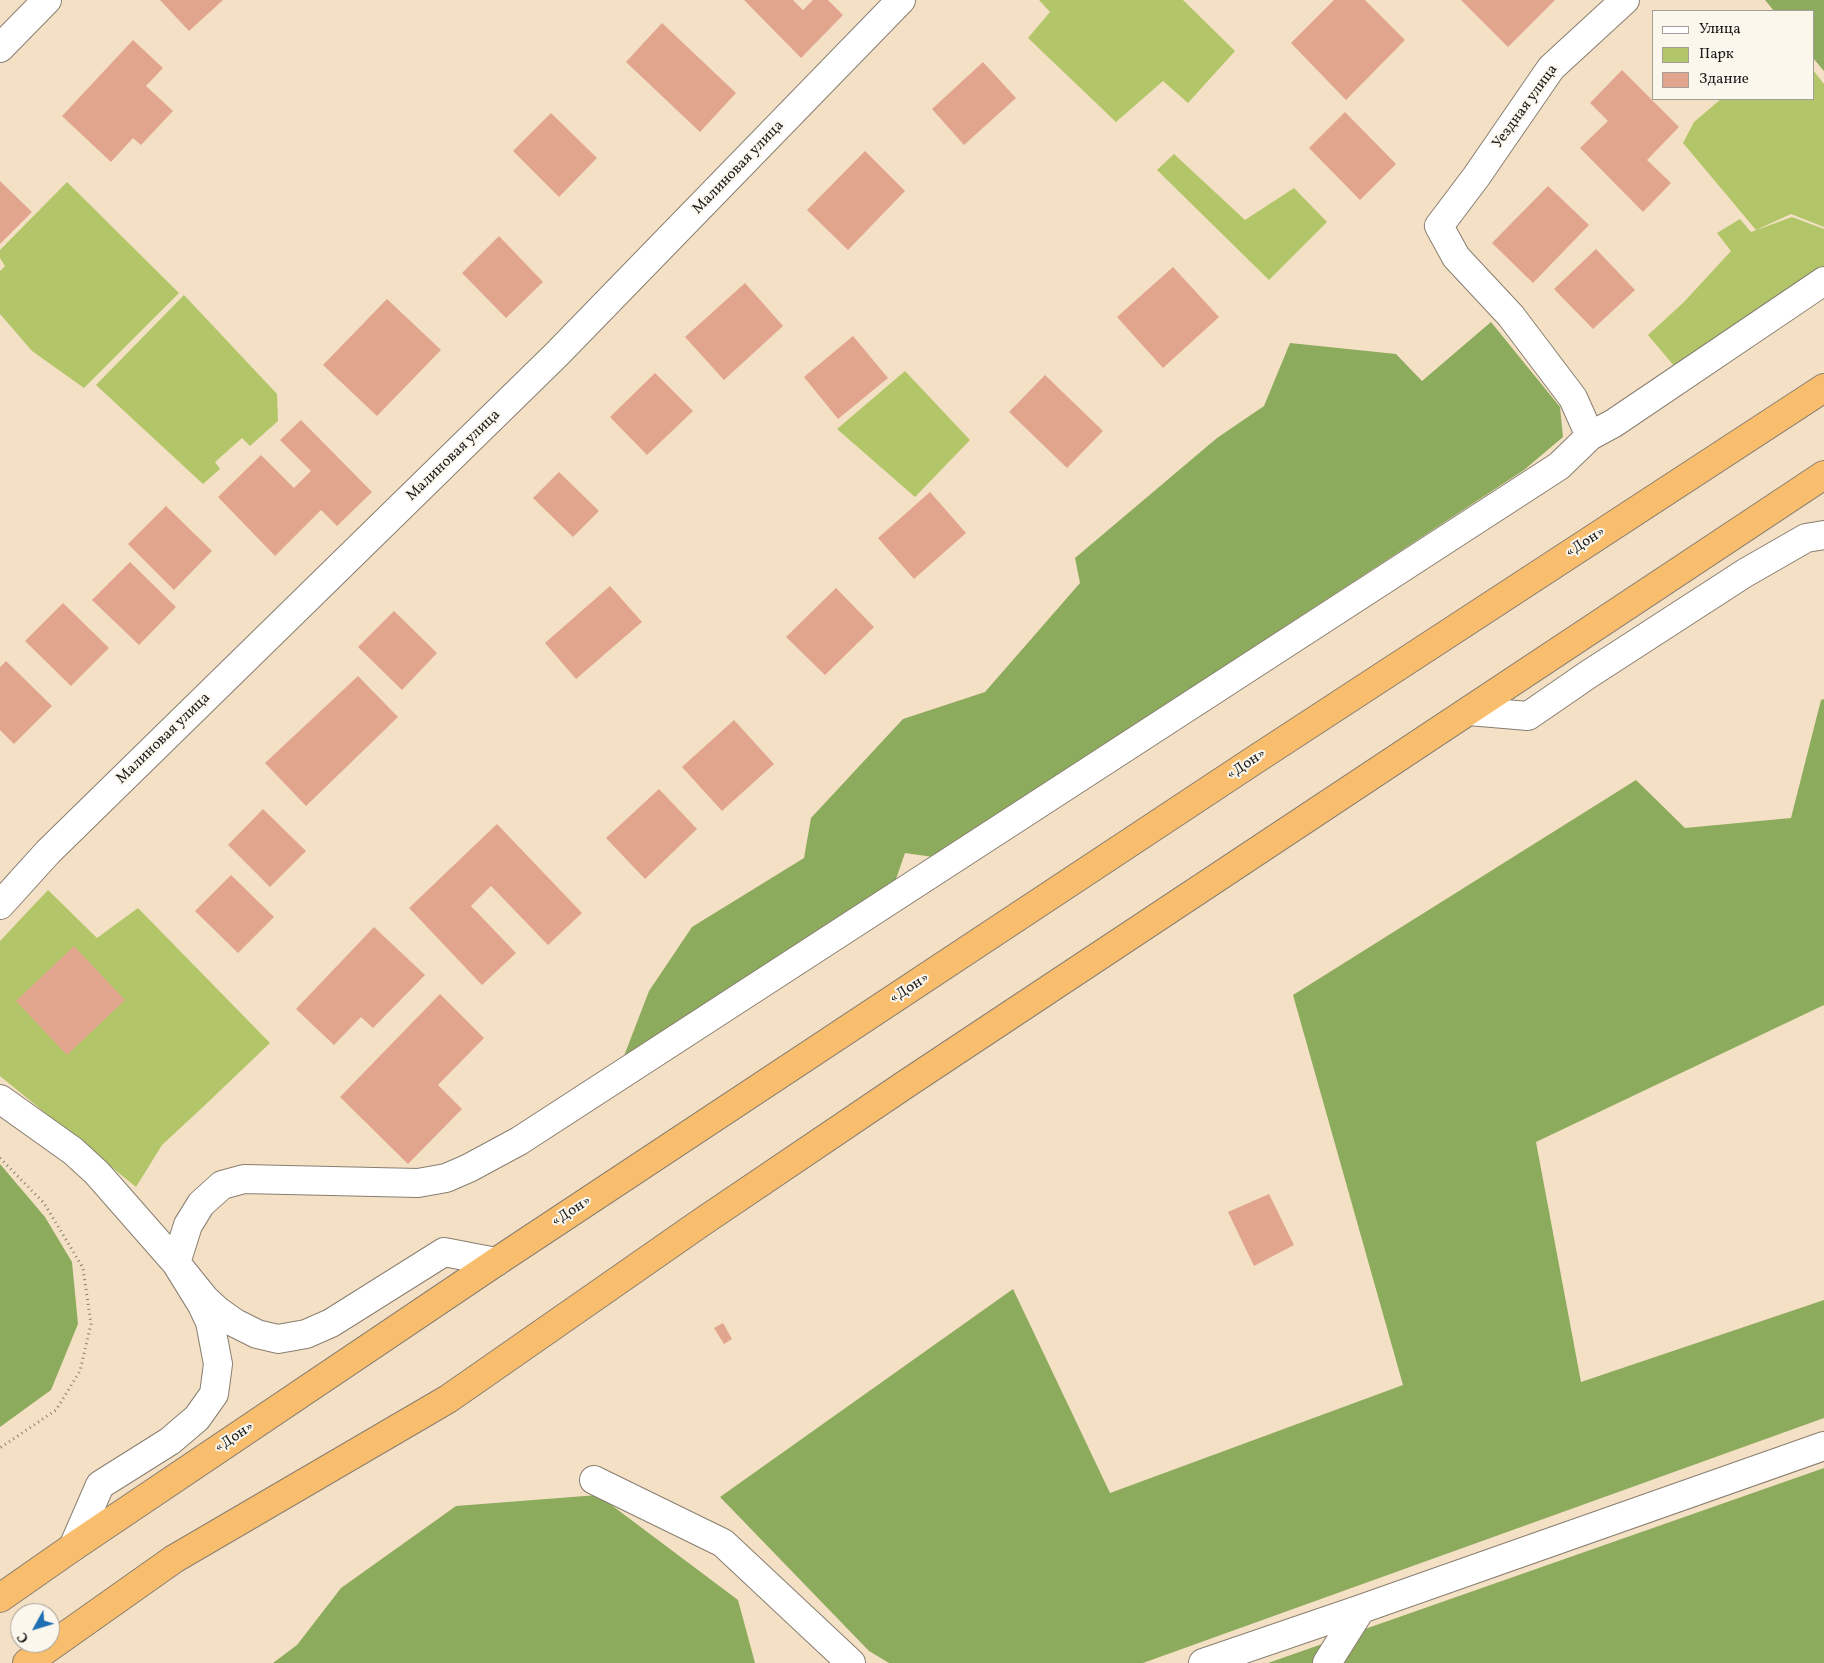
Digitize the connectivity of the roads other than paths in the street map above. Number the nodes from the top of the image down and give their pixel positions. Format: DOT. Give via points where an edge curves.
graph roads {
  1 [pos="47,0"];
  2 [pos="902,0"];
  3 [pos="1625,0"];
  4 [pos="0,48"];
  5 [pos="1824,281"];
  6 [pos="1824,388"];
  7 [pos="1590,436"];
  8 [pos="1824,475"];
  9 [pos="1824,534"];
  10 [pos="1469,711"];
  11 [pos="0,905"];
  12 [pos="0,1099"];
  13 [pos="496,1262"];
  14 [pos="176,1263"];
  15 [pos="1824,1446"];
  16 [pos="594,1480"];
  17 [pos="73,1546"];
  18 [pos="0,1598"];
  19 [pos="1361,1609"];
  20 [pos="27,1663"];
  21 [pos="851,1663"];
  22 [pos="1203,1663"];
  23 [pos="1327,1663"];
  1 -- 4 [label="street"];
  2 -- 11 [label="street, Малиновая улица" via="557,354 48,852"];
  3 -- 7 [label="street, Уездная улица" via="1551,68 1439,226 1456,257 1511,316 1573,398"];
  5 -- 7 [label="street" via="1614,424"];
  6 -- 13 [label="highway, «Дон»" via="1266,752"];
  7 -- 14 [label="street" via="1559,466 519,1142 446,1178 418,1183 244,1180 222,1185 201,1204 192,1218"];
  8 -- 10 [label="highway"];
  9 -- 10 [label="street" via="1806,538 1744,573 1528,716"];
  10 -- 20 [label="highway" via="906,1084 448,1399 174,1559"];
  12 -- 14 [label="street" via="74,1151"];
  13 -- 14 [label="street" via="444,1252 331,1324 306,1334 278,1339 257,1334 218,1311"];
  13 -- 17 [label="highway, «Дон»"];
  14 -- 17 [label="street" via="210,1322 218,1364 214,1394 197,1418 170,1441 100,1485"];
  15 -- 19 [label="street"];
  16 -- 21 [label="street" via="723,1543"];
  17 -- 18 [label="highway, «Дон»"];
  19 -- 22 [label="street"];
  19 -- 23 [label="street"];
}
